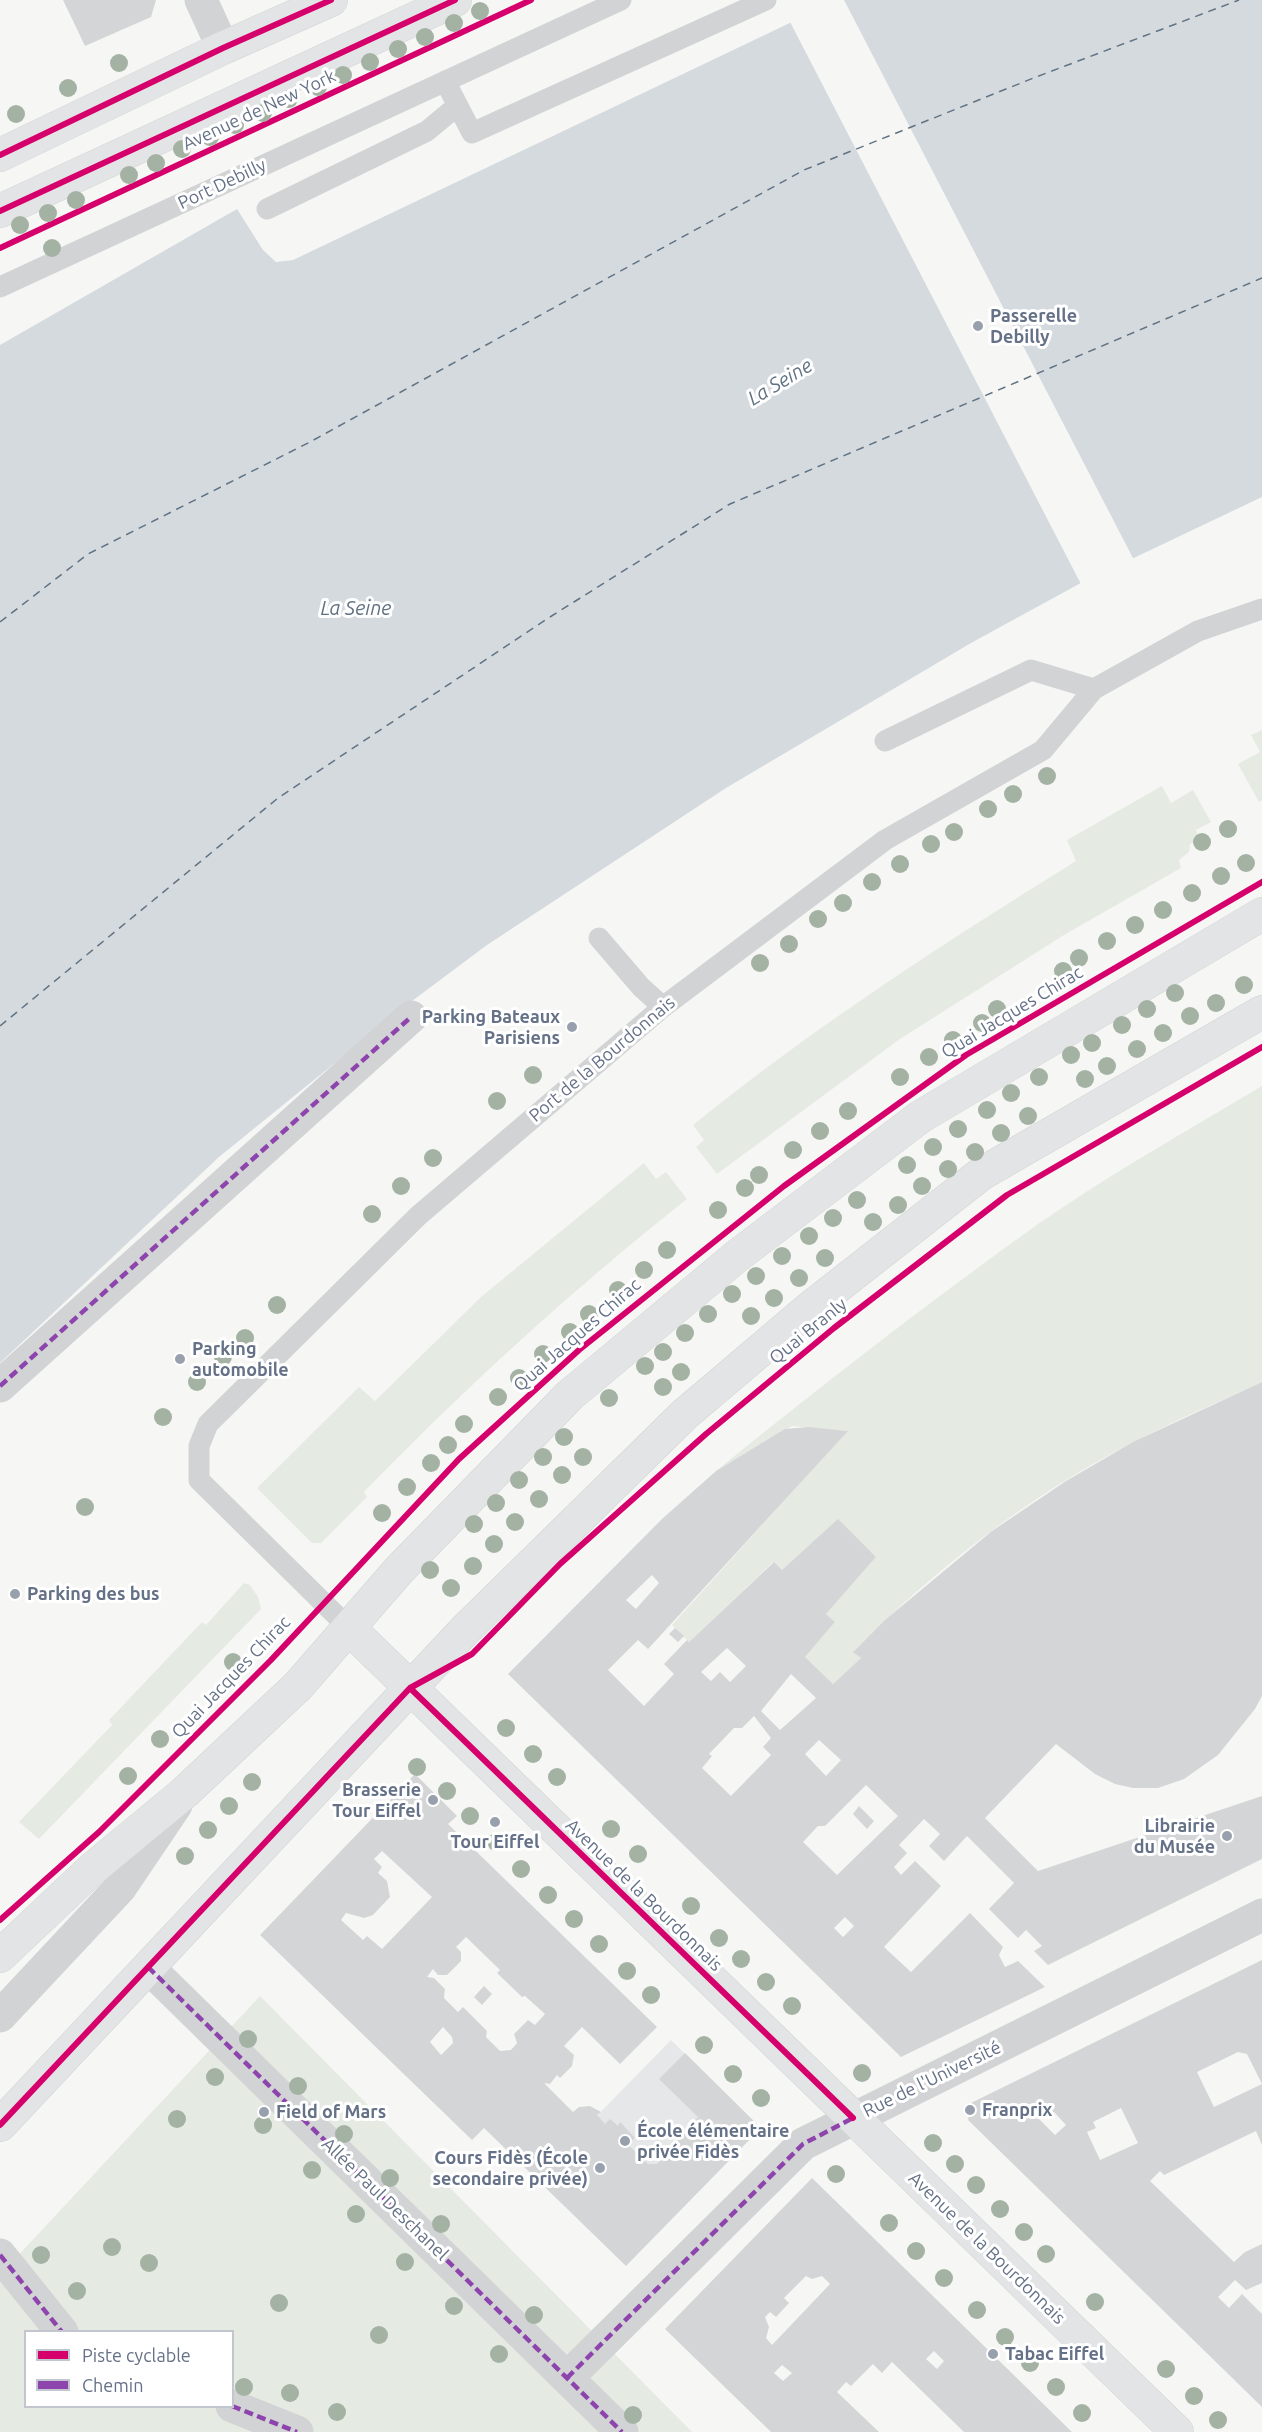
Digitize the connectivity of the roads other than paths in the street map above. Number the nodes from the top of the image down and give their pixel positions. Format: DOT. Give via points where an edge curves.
graph roads {
  1 [pos="201,0"];
  2 [pos="331,0"];
  3 [pos="455,0"];
  4 [pos="621,0"];
  5 [pos="766,0"];
  6 [pos="223,48"];
  7 [pos="445,81"];
  8 [pos="457,106"];
  9 [pos="0,155"];
  10 [pos="267,209"];
  11 [pos="0,212"];
  12 [pos="0,287"];
  13 [pos="1262,609"];
  14 [pos="1094,689"];
  15 [pos="885,741"];
  16 [pos="1262,914"];
  17 [pos="599,938"];
  18 [pos="663,1007"];
  19 [pos="1262,1012"];
  20 [pos="411,1017"];
  21 [pos="0,1386"];
  22 [pos="349,1628"];
  23 [pos="410,1688"];
  24 [pos="184,1793"];
  25 [pos="1262,1915"];
  26 [pos="0,1956"];
  27 [pos="148,1967"];
  28 [pos="0,2016"];
  29 [pos="853,2118"];
  30 [pos="0,2125"];
  31 [pos="0,2255"];
  32 [pos="61,2330"];
  33 [pos="567,2378"];
  34 [pos="234,2407"];
  35 [pos="297,2432"];
  36 [pos="622,2432"];
  37 [pos="1177,2432"];
  1 -- 6 [label="street"];
  2 -- 6 [label="main road"];
  3 -- 11 [label="main road, Avenue de New York"];
  4 -- 7 [label="lane, Port Debilly"];
  5 -- 8 [label="lane" via="472,133"];
  6 -- 9 [label="main road"];
  7 -- 8 [label="lane"];
  7 -- 12 [label="lane, Port Debilly"];
  8 -- 10 [label="lane" via="427,131"];
  13 -- 14 [label="lane, Port de la Bourdonnais" via="1198,631"];
  14 -- 15 [label="lane" via="1031,670"];
  14 -- 18 [label="lane, Port de la Bourdonnais" via="1043,750 885,840"];
  16 -- 22 [label="main road" via="920,1117 737,1256 570,1395 399,1570"];
  17 -- 18 [label="lane"];
  18 -- 22 [label="lane, Port de la Bourdonnais" via="418,1216 208,1424 199,1446 199,1480"];
  19 -- 23 [label="main road" via="981,1174 828,1294 686,1414"];
  20 -- 21 [label="street"];
  22 -- 23 [label="main road"];
  22 -- 24 [label="main road" via="298,1686"];
  23 -- 27 [label="main road"];
  23 -- 29 [label="main road, Avenue de la Bourdonnais"];
  24 -- 26 [label="main road" via="92,1869"];
  24 -- 28 [label="street" via="120,1888"];
  25 -- 29 [label="street, Rue de l'Université"];
  27 -- 30 [label="main road"];
  27 -- 33 [label="street, Allée Paul Deschanel"];
  29 -- 33 [label="street, Rue de l'Université" via="804,2144"];
  29 -- 37 [label="main road, Avenue de la Bourdonnais"];
  31 -- 32 [label="street"];
  33 -- 36 [label="street, Allée Paul Deschanel"];
  34 -- 35 [label="street"];
}
